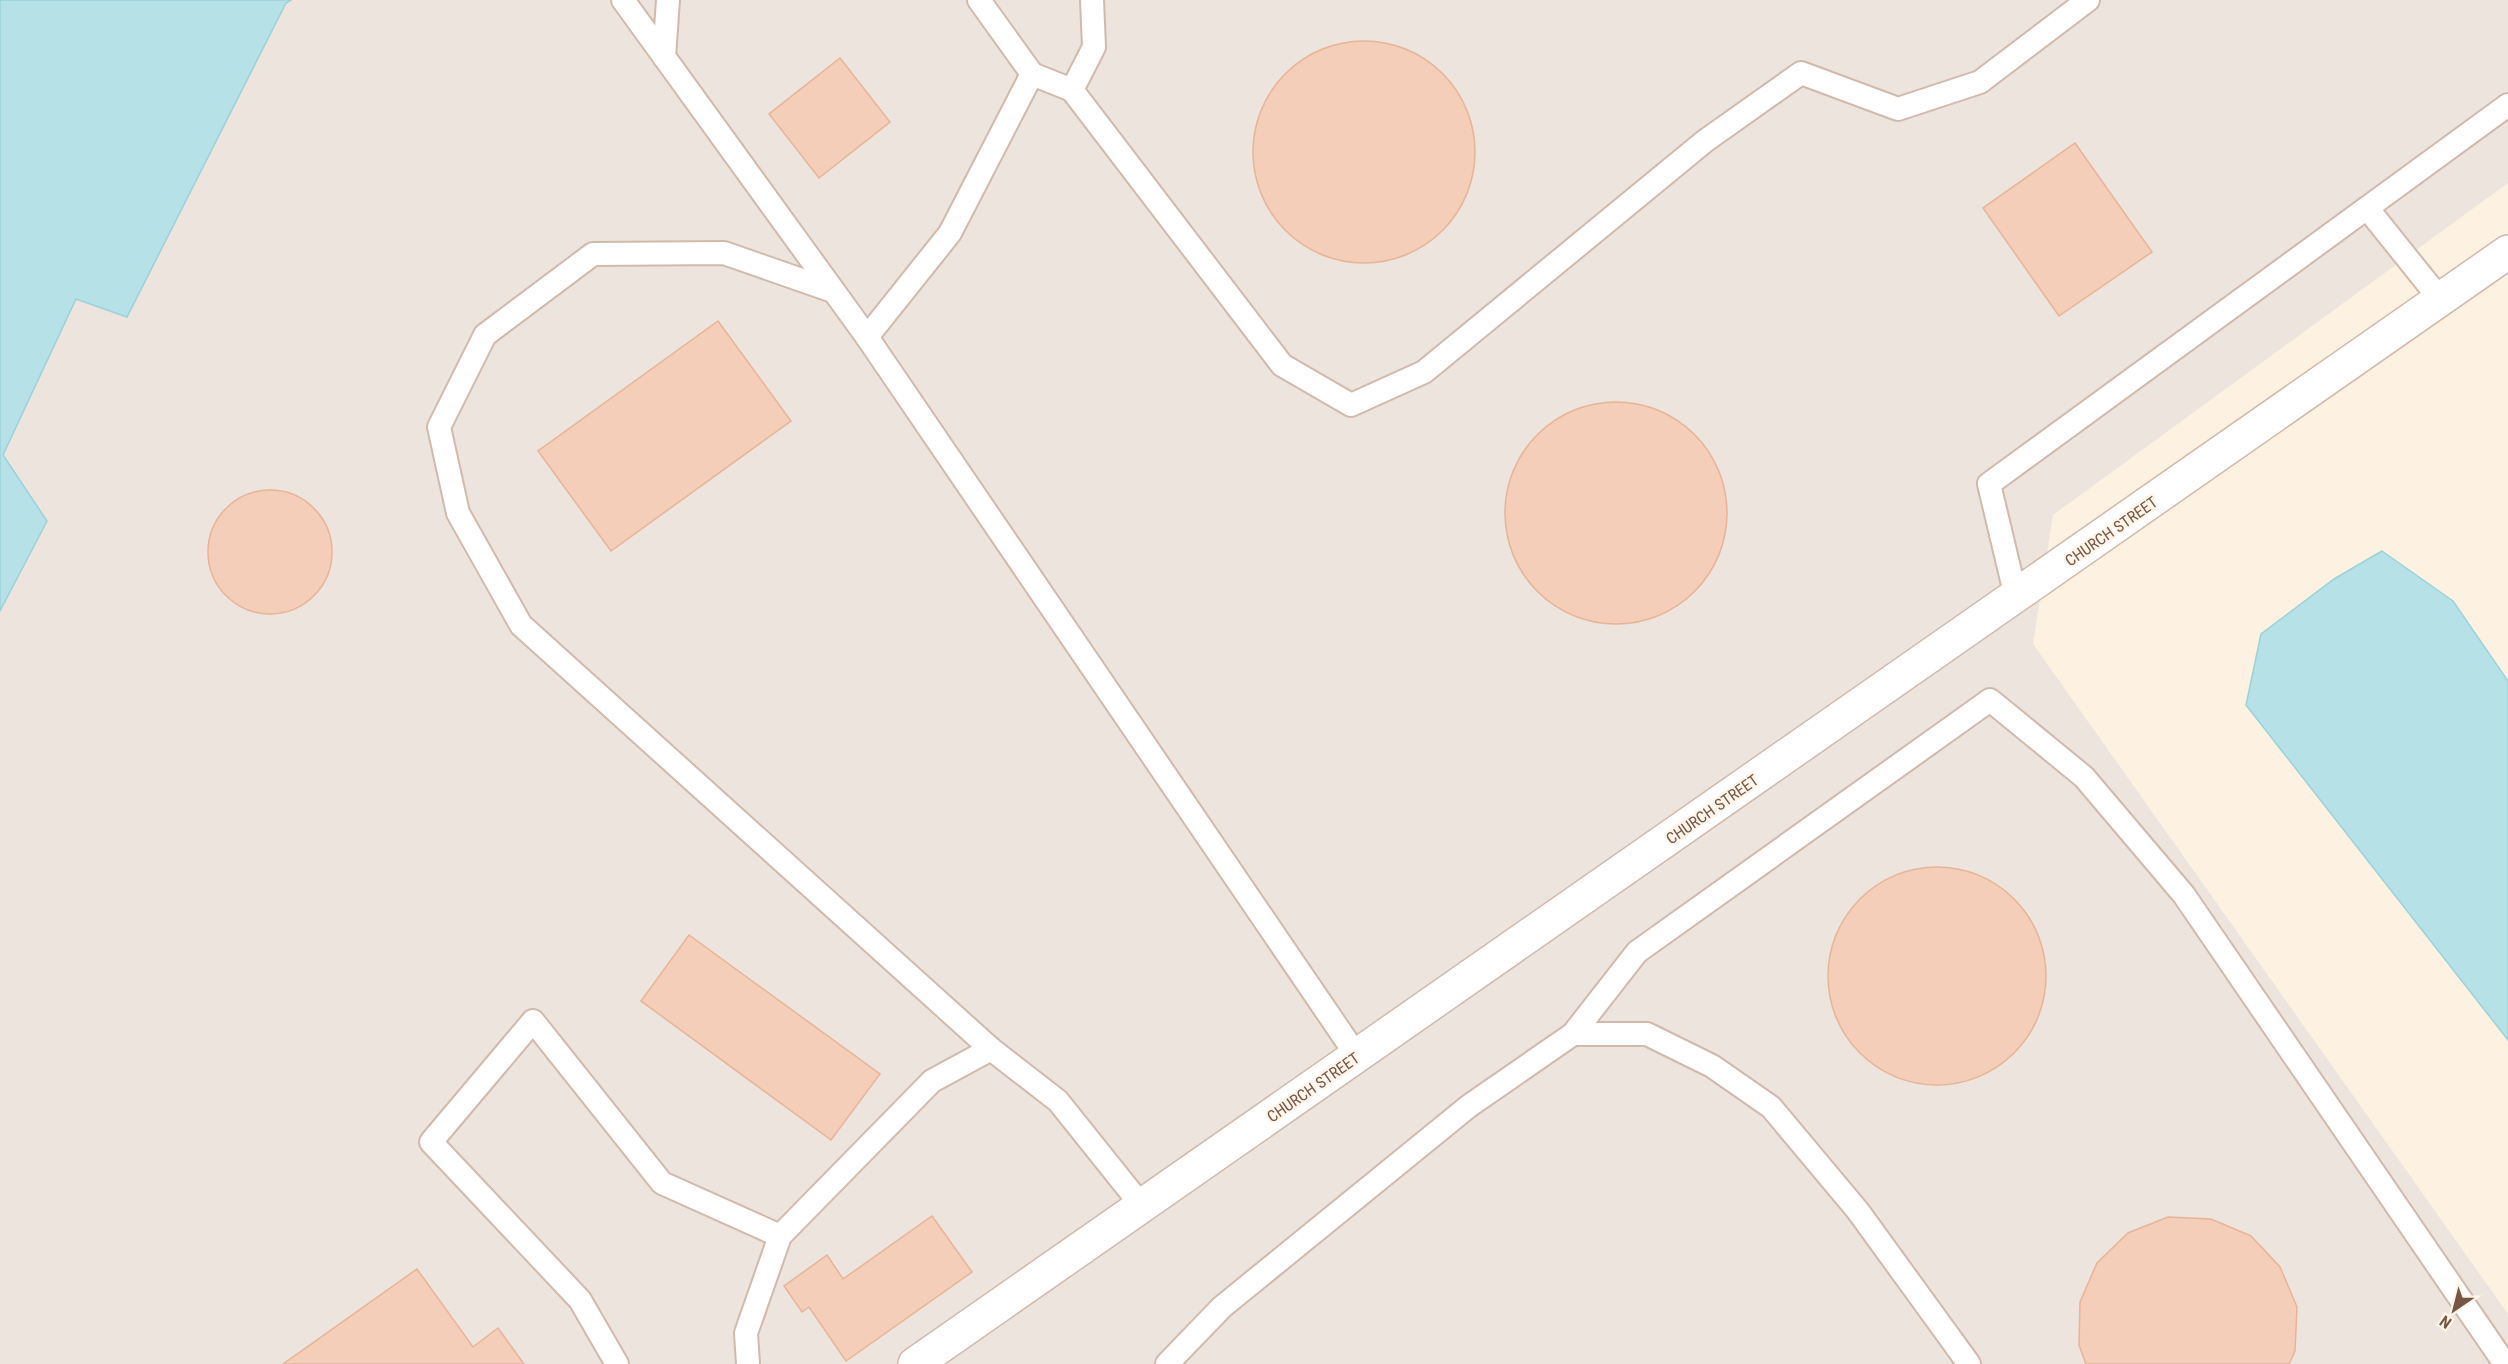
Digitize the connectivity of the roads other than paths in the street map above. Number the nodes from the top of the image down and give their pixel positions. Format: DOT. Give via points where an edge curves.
graph roads {
  1 [pos="623,0"];
  2 [pos="668,0"];
  3 [pos="979,0"];
  4 [pos="1092,0"];
  5 [pos="2088,0"];
  6 [pos="664,57"];
  7 [pos="1032,74"];
  8 [pos="1072,90"];
  9 [pos="2508,105"];
  10 [pos="2367,208"];
  11 [pos="2508,252"];
  12 [pos="833,291"];
  13 [pos="2440,300"];
  14 [pos="867,337"];
  15 [pos="2016,597"];
  16 [pos="1573,1034"];
  17 [pos="991,1049"];
  18 [pos="1357,1056"];
  19 [pos="1142,1206"];
  20 [pos="780,1236"];
  21 [pos="617,1364"];
  22 [pos="748,1364"];
  23 [pos="915,1364"];
  24 [pos="1167,1364"];
  25 [pos="1969,1364"];
  26 [pos="2505,1364"];
  1 -- 6 [label="lane"];
  2 -- 6 [label="lane"];
  3 -- 7 [label="lane"];
  4 -- 8 [label="lane" via="1094,47"];
  5 -- 8 [label="lane" via="1980,82 1898,109 1801,73 1705,141 1424,372 1351,405 1282,365"];
  6 -- 12 [label="lane"];
  7 -- 8 [label="lane"];
  7 -- 14 [label="lane" via="950,233"];
  9 -- 10 [label="lane"];
  10 -- 13 [label="lane"];
  10 -- 15 [label="lane" via="1989,484"];
  11 -- 13 [label="street, CHURCH STREET"];
  12 -- 14 [label="lane"];
  12 -- 17 [label="lane" via="724,253 593,254 485,334 439,427 458,513 521,625"];
  13 -- 15 [label="street, CHURCH STREET"];
  14 -- 18 [label="lane"];
  15 -- 18 [label="street, CHURCH STREET"];
  16 -- 24 [label="lane" via="1469,1106 1222,1306"];
  16 -- 25 [label="lane" via="1647,1034 1712,1066 1771,1107 1858,1211"];
  16 -- 26 [label="lane" via="1637,952 1990,700 2084,777 2184,895"];
  17 -- 19 [label="lane" via="1058,1101"];
  17 -- 20 [label="lane" via="932,1081"];
  18 -- 19 [label="street, CHURCH STREET"];
  19 -- 23 [label="street, CHURCH STREET"];
  20 -- 21 [label="lane" via="663,1183 533,1021 431,1143 580,1300"];
  20 -- 22 [label="lane" via="746,1333"];
}
